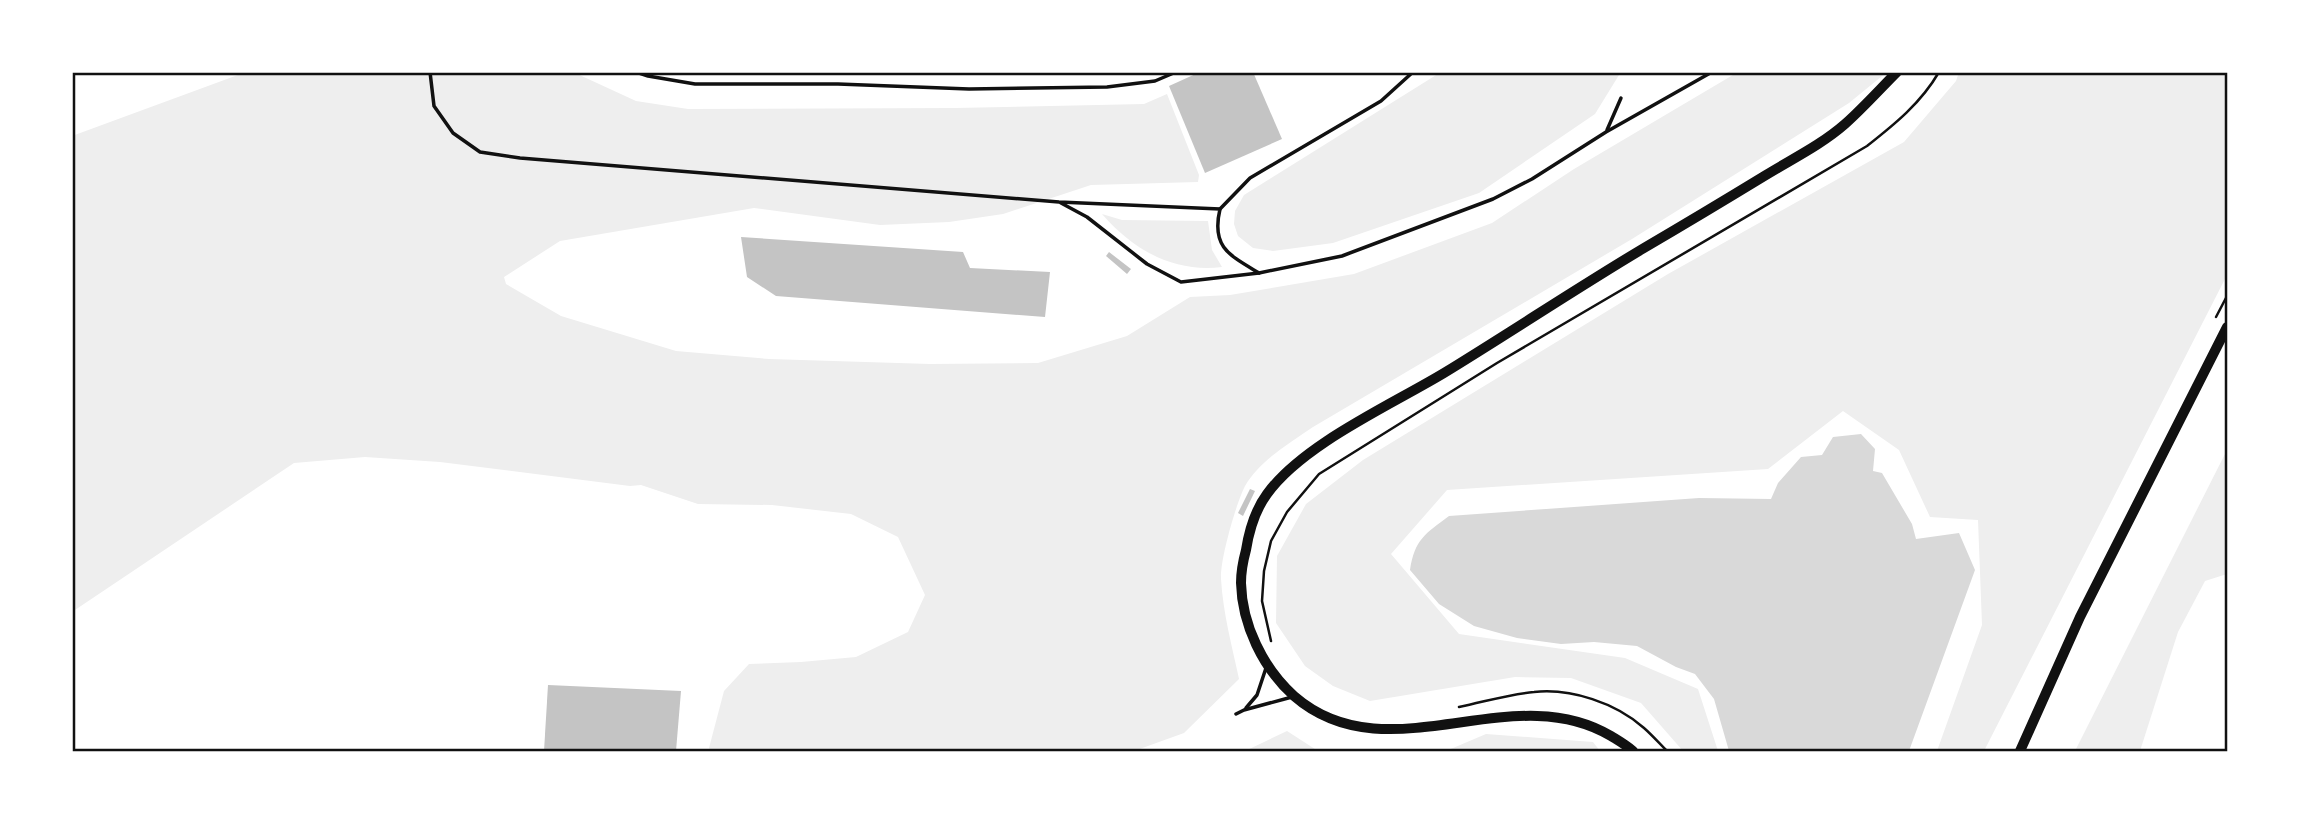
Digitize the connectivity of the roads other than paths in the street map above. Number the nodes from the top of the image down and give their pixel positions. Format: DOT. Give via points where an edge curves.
graph roads {
  1 [pos="430,72"];
  2 [pos="636,72"];
  3 [pos="1176,72"];
  4 [pos="1413,72"];
  5 [pos="1712,72"];
  6 [pos="1897,72"];
  7 [pos="1621,98"];
  8 [pos="1606,132"];
  9 [pos="1059,202"];
  10 [pos="1220,209"];
  11 [pos="1259,273"];
  12 [pos="2227,327"];
  13 [pos="1267,664"];
  14 [pos="1294,696"];
  15 [pos="1244,709"];
  16 [pos="1236,714"];
  17 [pos="1633,751"];
  18 [pos="2020,751"];
  1 -- 9 [label="lane" via="434,106 453,133 481,152"];
  2 -- 3 [label="lane" via="695,85 969,89 1107,87 1155,81"];
  4 -- 10 [label="lane" via="1381,101 1250,178"];
  5 -- 8 [label="lane"];
  6 -- 13 [label="main road" via="1845,124 1806,152 1297,462 1267,494 1255,517 1240,579 1245,616"];
  7 -- 8 [label="lane"];
  8 -- 11 [label="lane" via="1493,199 1342,256"];
  9 -- 10 [label="lane"];
  9 -- 11 [label="lane" via="1087,217 1147,264 1181,282"];
  10 -- 11 [label="lane" via="1217,232 1227,254"];
  12 -- 18 [label="main road" via="2080,617"];
  13 -- 14 [label="main road"];
  13 -- 15 [label="lane" via="1256,695"];
  14 -- 15 [label="lane"];
  14 -- 17 [label="main road" via="1346,725 1391,731 1518,715 1558,716 1592,725"];
  15 -- 16 [label="lane"];
}
